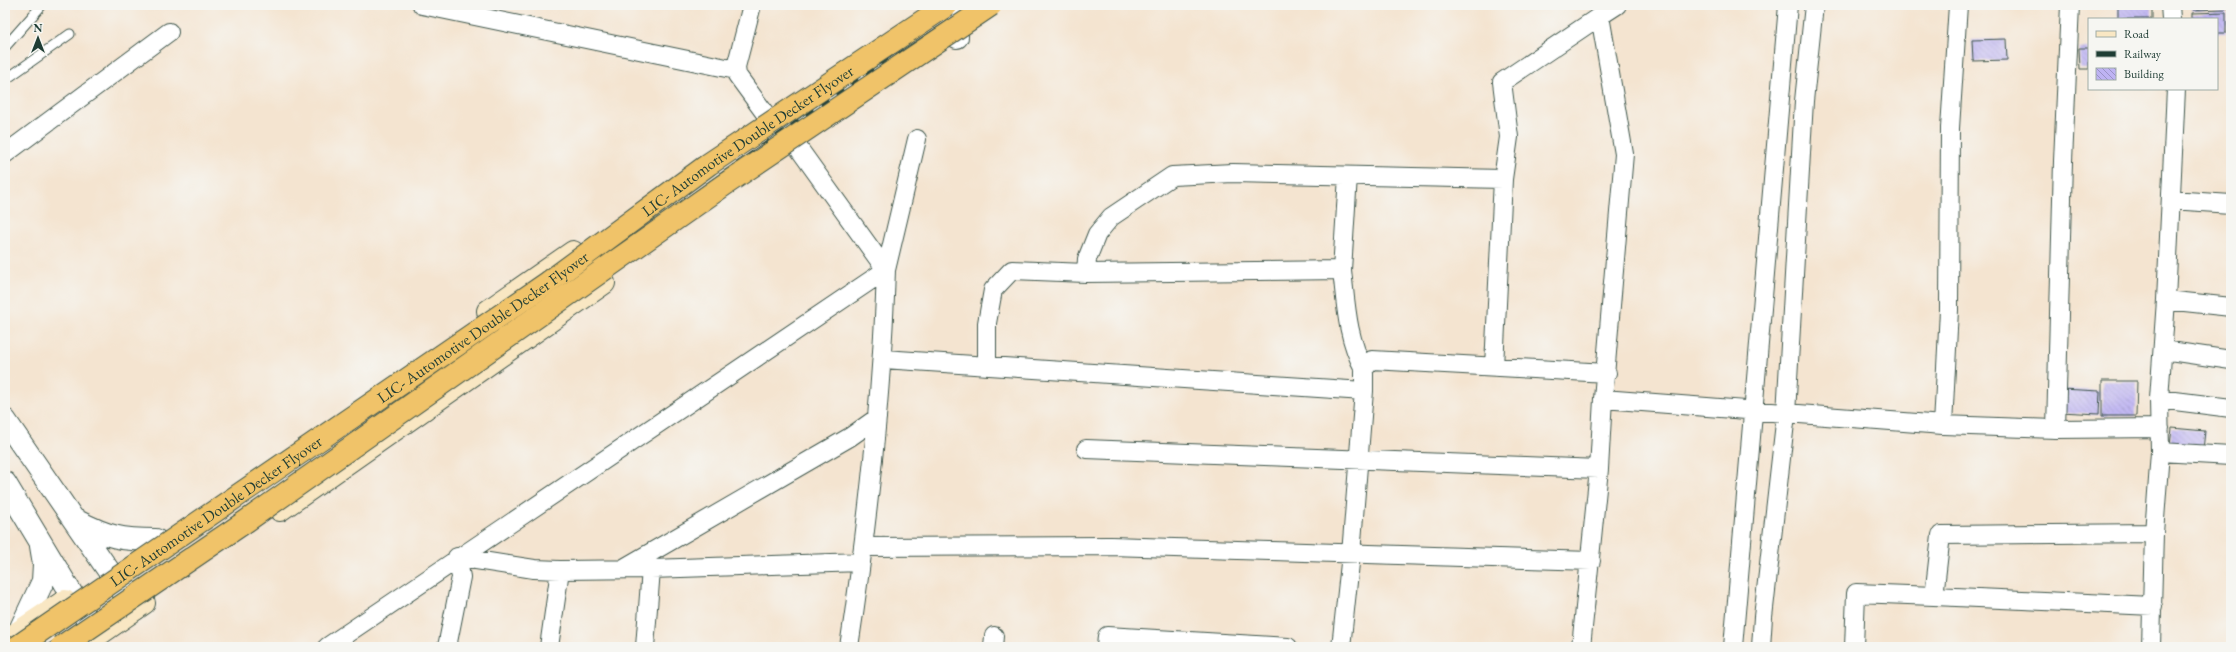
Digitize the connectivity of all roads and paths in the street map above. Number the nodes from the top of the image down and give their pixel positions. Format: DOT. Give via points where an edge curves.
graph roads {
  1 [pos="42,5"];
  2 [pos="422,5"];
  3 [pos="752,5"];
  4 [pos="958,5"];
  5 [pos="991,5"];
  6 [pos="1004,5"];
  7 [pos="1616,5"];
  8 [pos="1788,5"];
  9 [pos="1814,5"];
  10 [pos="1958,5"];
  11 [pos="2070,5"];
  12 [pos="2170,5"];
  13 [pos="935,6"];
  14 [pos="1600,16"];
  15 [pos="2171,18"];
  16 [pos="169,32"];
  17 [pos="70,34"];
  18 [pos="957,37"];
  19 [pos="5,47"];
  20 [pos="926,58"];
  21 [pos="736,70"];
  22 [pos="5,80"];
  23 [pos="2176,90"];
  24 [pos="767,116"];
  25 [pos="917,139"];
  26 [pos="798,146"];
  27 [pos="5,154"];
  28 [pos="1348,176"];
  29 [pos="1503,179"];
  30 [pos="2171,200"];
  31 [pos="2231,204"];
  32 [pos="886,270"];
  33 [pos="1342,270"];
  34 [pos="1086,273"];
  35 [pos="2166,300"];
  36 [pos="2231,307"];
  37 [pos="2163,350"];
  38 [pos="883,359"];
  39 [pos="2231,360"];
  40 [pos="987,366"];
  41 [pos="1494,367"];
  42 [pos="1364,369"];
  43 [pos="1607,373"];
  44 [pos="1364,391"];
  45 [pos="1603,398"];
  46 [pos="2159,398"];
  47 [pos="2231,408"];
  48 [pos="1752,410"];
  49 [pos="1786,414"];
  50 [pos="877,418"];
  51 [pos="5,420"];
  52 [pos="1943,425"];
  53 [pos="2160,428"];
  54 [pos="2056,429"];
  55 [pos="1086,449"];
  56 [pos="2160,452"];
  57 [pos="2231,456"];
  58 [pos="1358,460"];
  59 [pos="1600,469"];
  60 [pos="5,483"];
  61 [pos="74,520"];
  62 [pos="2154,533"];
  63 [pos="156,540"];
  64 [pos="40,541"];
  65 [pos="1351,554"];
  66 [pos="862,555"];
  67 [pos="457,558"];
  68 [pos="1591,561"];
  69 [pos="1740,567"];
  70 [pos="623,568"];
  71 [pos="1769,568"];
  72 [pos="651,569"];
  73 [pos="560,570"];
  74 [pos="110,571"];
  75 [pos="73,596"];
  76 [pos="1934,596"];
  77 [pos="2153,606"];
  78 [pos="135,609"];
  79 [pos="14,640"];
  80 [pos="89,642"];
  81 [pos="61,647"];
  82 [pos="327,647"];
  83 [pos="447,647"];
  84 [pos="549,647"];
  85 [pos="645,647"];
  86 [pos="849,647"];
  87 [pos="1106,647"];
  88 [pos="1288,647"];
  89 [pos="1341,647"];
  90 [pos="1582,647"];
  91 [pos="1733,647"];
  92 [pos="1762,647"];
  93 [pos="1854,647"];
  94 [pos="2151,647"];
  1 -- 19 [label="lane"];
  2 -- 21 [label="street"];
  3 -- 21 [label="street"];
  4 -- 18 [label="street"];
  5 -- 81 [label="main road, LIC- Automotive Double Decker Flyover, bridge" via="724,185 245,522"];
  6 -- 18 [label="main road"];
  7 -- 14 [label="street"];
  8 -- 48 [label="street"];
  9 -- 49 [label="street" via="1804,101"];
  10 -- 52 [label="street" via="1950,128 1949,310"];
  11 -- 54 [label="street"];
  12 -- 15 [label="street"];
  13 -- 20 [label="street"];
  13 -- 24 [label="main road"];
  13 -- 79 [label="main road, LIC- Automotive Double Decker Flyover, bridge" via="709,164 546,284"];
  14 -- 29 [label="street" via="1502,82 1509,137"];
  14 -- 43 [label="street" via="1624,154"];
  16 -- 27 [label="street"];
  17 -- 22 [label="lane"];
  18 -- 20 [label="main road"];
  20 -- 26 [label="main road"];
  21 -- 24 [label="street"];
  23 -- 30 [label="street"];
  24 -- 26 [label="street"];
  24 -- 63 [label="main road"];
  25 -- 32 [label="street"];
  26 -- 32 [label="street"];
  26 -- 78 [label="main road" via="365,452"];
  28 -- 29 [label="street"];
  28 -- 33 [label="street"];
  28 -- 34 [label="street" via="1232,173 1172,176 1111,217 1097,234 1087,259"];
  29 -- 41 [label="street"];
  30 -- 31 [label="street"];
  30 -- 35 [label="street"];
  32 -- 38 [label="street"];
  32 -- 67 [label="street"];
  33 -- 34 [label="street"];
  33 -- 42 [label="street" via="1348,328 1355,353"];
  34 -- 40 [label="street" via="1012,270 993,290 987,323"];
  35 -- 36 [label="street"];
  35 -- 37 [label="street"];
  37 -- 39 [label="street"];
  37 -- 46 [label="street"];
  38 -- 40 [label="street"];
  38 -- 50 [label="street"];
  40 -- 44 [label="street"];
  41 -- 42 [label="street" via="1372,360"];
  41 -- 43 [label="street"];
  42 -- 44 [label="street"];
  43 -- 45 [label="street"];
  44 -- 58 [label="street"];
  45 -- 48 [label="street"];
  45 -- 59 [label="street"];
  46 -- 47 [label="street"];
  46 -- 53 [label="street"];
  48 -- 49 [label="street"];
  48 -- 69 [label="street"];
  49 -- 52 [label="street"];
  49 -- 71 [label="street"];
  50 -- 66 [label="street"];
  50 -- 70 [label="street" via="850,438"];
  51 -- 61 [label="street"];
  52 -- 54 [label="street"];
  53 -- 54 [label="street"];
  53 -- 56 [label="street"];
  55 -- 58 [label="street"];
  56 -- 57 [label="street"];
  56 -- 62 [label="street"];
  58 -- 59 [label="street"];
  58 -- 65 [label="street"];
  59 -- 68 [label="street"];
  60 -- 64 [label="street"];
  61 -- 63 [label="street" via="103,535"];
  61 -- 74 [label="street"];
  62 -- 76 [label="street" via="1941,535"];
  62 -- 77 [label="street"];
  63 -- 74 [label="main road"];
  64 -- 75 [label="street"];
  64 -- 79 [label="street" via="44,564 43,581"];
  65 -- 66 [label="street" via="1111,546"];
  65 -- 68 [label="street"];
  65 -- 89 [label="street"];
  66 -- 72 [label="street"];
  66 -- 86 [label="street"];
  67 -- 73 [label="street" via="534,569"];
  67 -- 82 [label="street"];
  67 -- 83 [label="street" via="461,577"];
  68 -- 90 [label="street"];
  69 -- 71 [label="street"];
  69 -- 91 [label="street"];
  70 -- 72 [label="street"];
  70 -- 73 [label="street"];
  71 -- 92 [label="street"];
  72 -- 85 [label="street"];
  73 -- 84 [label="street"];
  74 -- 75 [label="main road"];
  74 -- 78 [label="street"];
  75 -- 79 [label="main road"];
  75 -- 80 [label="street"];
  76 -- 77 [label="street"];
  76 -- 93 [label="street" via="1856,593"];
  77 -- 94 [label="street"];
  78 -- 80 [label="main road"];
  87 -- 88 [label="street" via="1107,636"];
}
